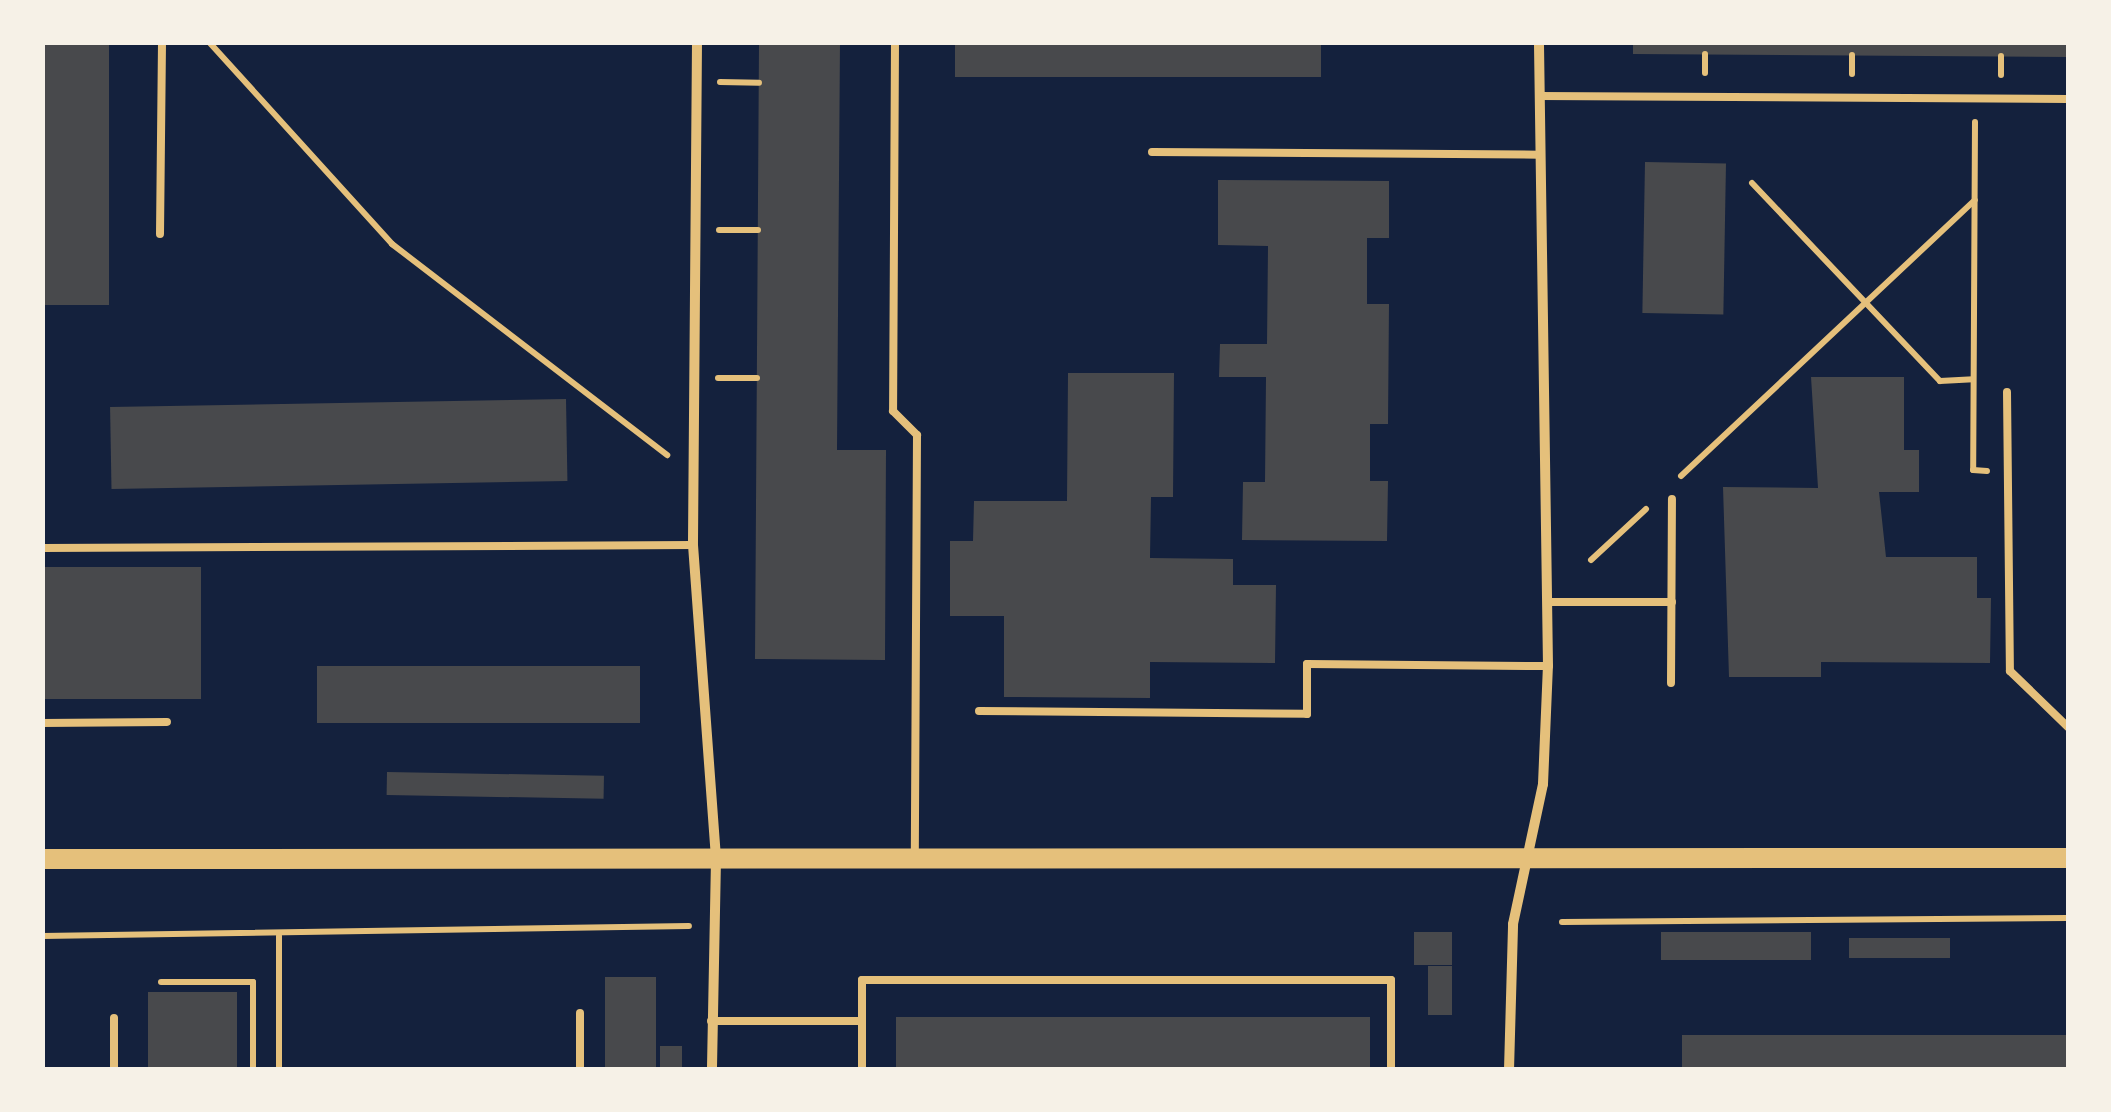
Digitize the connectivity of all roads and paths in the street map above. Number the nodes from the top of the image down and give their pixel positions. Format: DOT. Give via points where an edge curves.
graph roads {
  1 [pos="162,42"];
  2 [pos="209,42"];
  3 [pos="697,42"];
  4 [pos="895,42"];
  5 [pos="1538,42"];
  6 [pos="710,82"];
  7 [pos="758,82"];
  8 [pos="1540,96"];
  9 [pos="1975,99"];
  10 [pos="2068,99"];
  11 [pos="1152,152"];
  12 [pos="1540,156"];
  13 [pos="1752,184"];
  14 [pos="1975,200"];
  15 [pos="709,230"];
  16 [pos="758,230"];
  17 [pos="160,234"];
  18 [pos="1865,303"];
  19 [pos="708,378"];
  20 [pos="757,378"];
  21 [pos="1973,380"];
  22 [pos="2007,392"];
  23 [pos="2008,472"];
  24 [pos="693,476"];
  25 [pos="1667,489"];
  26 [pos="1672,499"];
  27 [pos="1654,501"];
  28 [pos="693,545"];
  29 [pos="42,548"];
  30 [pos="1592,560"];
  31 [pos="1548,602"];
  32 [pos="1672,602"];
  33 [pos="1548,666"];
  34 [pos="1671,684"];
  35 [pos="979,711"];
  36 [pos="167,722"];
  37 [pos="42,723"];
  38 [pos="2068,727"];
  39 [pos="2068,858"];
  40 [pos="42,859"];
  41 [pos="716,859"];
  42 [pos="915,862"];
  43 [pos="1527,862"];
  44 [pos="2068,918"];
  45 [pos="1562,922"];
  46 [pos="716,926"];
  47 [pos="42,936"];
  48 [pos="279,936"];
  49 [pos="161,982"];
  50 [pos="580,1013"];
  51 [pos="114,1018"];
  52 [pos="712,1021"];
  53 [pos="862,1021"];
  54 [pos="114,1070"];
  55 [pos="253,1070"];
  56 [pos="279,1070"];
  57 [pos="580,1070"];
  58 [pos="712,1070"];
  59 [pos="862,1070"];
  60 [pos="1391,1070"];
  61 [pos="1510,1070"];
  1 -- 17 [label="lane"];
  2 -- 24 [label="path" via="392,244"];
  3 -- 24 [label="street"];
  4 -- 42 [label="lane" via="892,411 918,435"];
  5 -- 8 [label="street"];
  6 -- 7 [label="path"];
  8 -- 9 [label="lane"];
  8 -- 12 [label="street"];
  9 -- 10 [label="lane"];
  9 -- 14 [label="path"];
  11 -- 12 [label="lane"];
  12 -- 31 [label="street"];
  13 -- 18 [label="path"];
  14 -- 18 [label="path"];
  14 -- 21 [label="path"];
  15 -- 16 [label="path"];
  18 -- 21 [label="path" via="1940,381"];
  18 -- 25 [label="path"];
  19 -- 20 [label="path"];
  21 -- 23 [label="path" via="1973,470"];
  22 -- 23 [label="lane"];
  23 -- 38 [label="lane" via="2010,672"];
  24 -- 28 [label="street"];
  26 -- 32 [label="lane"];
  27 -- 30 [label="path"];
  28 -- 29 [label="lane"];
  28 -- 41 [label="street"];
  31 -- 32 [label="lane"];
  31 -- 33 [label="street"];
  32 -- 34 [label="lane"];
  33 -- 35 [label="lane" via="1308,664 1307,714"];
  33 -- 43 [label="street" via="1543,784"];
  36 -- 37 [label="lane"];
  39 -- 43 [label="main road"];
  40 -- 41 [label="main road"];
  41 -- 42 [label="main road"];
  41 -- 46 [label="street"];
  42 -- 43 [label="main road"];
  43 -- 61 [label="street" via="1514,924"];
  44 -- 45 [label="path"];
  46 -- 48 [label="path"];
  46 -- 52 [label="street"];
  47 -- 48 [label="path"];
  48 -- 56 [label="path"];
  49 -- 55 [label="path" via="253,982"];
  50 -- 57 [label="lane"];
  51 -- 54 [label="lane"];
  52 -- 53 [label="lane"];
  52 -- 58 [label="street"];
  53 -- 59 [label="lane"];
  53 -- 60 [label="lane" via="862,980 1391,980"];
}
